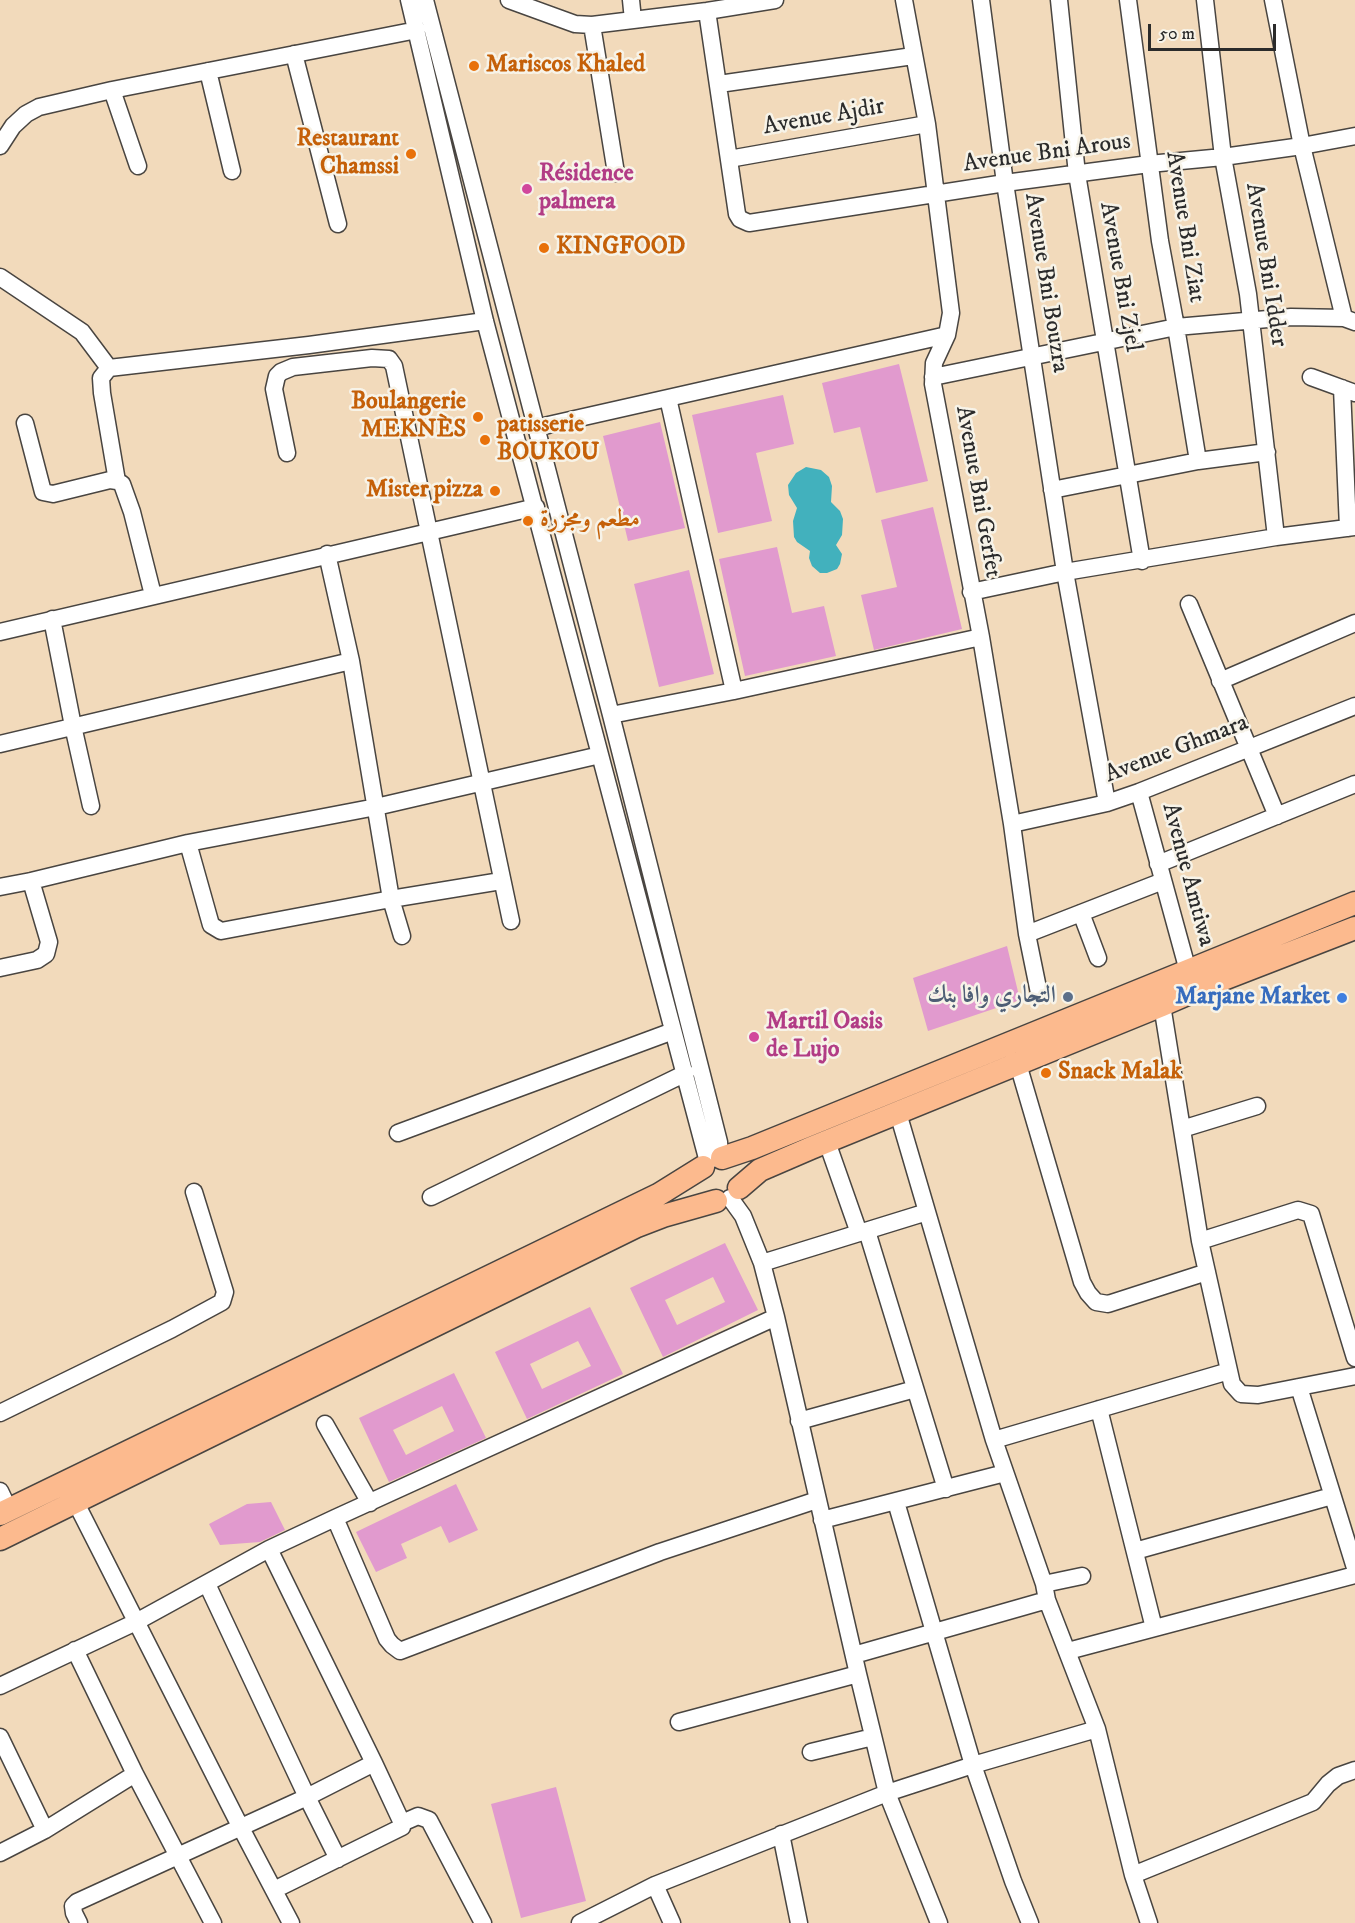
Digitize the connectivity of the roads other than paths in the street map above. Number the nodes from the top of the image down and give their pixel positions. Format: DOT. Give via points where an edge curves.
graph roads {
  1 [pos="409,0"];
  2 [pos="424,0"];
  3 [pos="509,0"];
  4 [pos="631,0"];
  5 [pos="775,0"];
  6 [pos="904,0"];
  7 [pos="981,0"];
  8 [pos="1059,0"];
  9 [pos="1128,0"];
  10 [pos="1204,0"];
  11 [pos="1273,0"];
  12 [pos="707,11"];
  13 [pos="633,20"];
  14 [pos="592,25"];
  15 [pos="417,30"];
  16 [pos="294,54"];
  17 [pos="913,56"];
  18 [pos="208,71"];
  19 [pos="719,84"];
  20 [pos="112,90"];
  21 [pos="927,124"];
  22 [pos="1355,136"];
  23 [pos="0,146"];
  24 [pos="1302,146"];
  25 [pos="1224,157"];
  26 [pos="729,159"];
  27 [pos="1149,164"];
  28 [pos="138,166"];
  29 [pos="232,171"];
  30 [pos="616,173"];
  31 [pos="1077,174"];
  32 [pos="1005,183"];
  33 [pos="936,194"];
  34 [pos="338,224"];
  35 [pos="0,277"];
  36 [pos="1349,320"];
  37 [pos="485,321"];
  38 [pos="1250,321"];
  39 [pos="1176,327"];
  40 [pos="947,335"];
  41 [pos="1105,341"];
  42 [pos="1032,356"];
  43 [pos="109,368"];
  44 [pos="933,377"];
  45 [pos="1311,377"];
  46 [pos="1349,391"];
  47 [pos="668,398"];
  48 [pos="25,423"];
  49 [pos="535,428"];
  50 [pos="1267,452"];
  51 [pos="287,453"];
  52 [pos="1198,461"];
  53 [pos="1128,475"];
  54 [pos="117,481"];
  55 [pos="1052,490"];
  56 [pos="536,507"];
  57 [pos="1352,527"];
  58 [pos="430,531"];
  59 [pos="1276,537"];
  60 [pos="327,554"];
  61 [pos="1142,561"];
  62 [pos="1065,572"];
  63 [pos="971,592"];
  64 [pos="153,595"];
  65 [pos="1189,604"];
  66 [pos="52,619"];
  67 [pos="1355,623"];
  68 [pos="0,632"];
  69 [pos="981,637"];
  70 [pos="351,661"];
  71 [pos="1220,681"];
  72 [pos="734,691"];
  73 [pos="1355,706"];
  74 [pos="611,715"];
  75 [pos="73,726"];
  76 [pos="0,744"];
  77 [pos="1250,749"];
  78 [pos="600,755"];
  79 [pos="483,783"];
  80 [pos="1355,784"];
  81 [pos="1139,792"];
  82 [pos="1107,803"];
  83 [pos="91,806"];
  84 [pos="376,807"];
  85 [pos="1277,816"];
  86 [pos="1012,824"];
  87 [pos="188,843"];
  88 [pos="1158,864"];
  89 [pos="31,881"];
  90 [pos="501,881"];
  91 [pos="1163,881"];
  92 [pos="0,887"];
  93 [pos="391,899"];
  94 [pos="1355,903"];
  95 [pos="1081,913"];
  96 [pos="511,921"];
  97 [pos="1355,928"];
  98 [pos="1027,934"];
  99 [pos="402,936"];
  100 [pos="1098,958"];
  101 [pos="0,968"];
  102 [pos="1188,971"];
  103 [pos="1039,993"];
  104 [pos="1162,1005"];
  105 [pos="673,1031"];
  106 [pos="1018,1065"];
  107 [pos="686,1073"];
  108 [pos="1257,1106"];
  109 [pos="898,1113"];
  110 [pos="1182,1129"];
  111 [pos="398,1133"];
  112 [pos="827,1142"];
  113 [pos="713,1161"];
  114 [pos="194,1192"];
  115 [pos="728,1196"];
  116 [pos="431,1197"];
  117 [pos="927,1212"];
  118 [pos="863,1232"];
  119 [pos="1200,1241"];
  120 [pos="762,1263"];
  121 [pos="1208,1272"];
  122 [pos="776,1317"];
  123 [pos="1355,1358"];
  124 [pos="1229,1371"];
  125 [pos="1355,1376"];
  126 [pos="1299,1387"];
  127 [pos="915,1389"];
  128 [pos="1099,1409"];
  129 [pos="0,1413"];
  130 [pos="799,1421"];
  131 [pos="325,1424"];
  132 [pos="994,1440"];
  133 [pos="1005,1473"];
  134 [pos="946,1489"];
  135 [pos="1332,1496"];
  136 [pos="817,1500"];
  137 [pos="896,1502"];
  138 [pos="76,1503"];
  139 [pos="370,1503"];
  140 [pos="3,1505"];
  141 [pos="335,1518"];
  142 [pos="822,1520"];
  143 [pos="0,1539"];
  144 [pos="269,1549"];
  145 [pos="1135,1551"];
  146 [pos="1355,1568"];
  147 [pos="1355,1575"];
  148 [pos="1082,1576"];
  149 [pos="207,1584"];
  150 [pos="1046,1592"];
  151 [pos="136,1622"];
  152 [pos="1154,1628"];
  153 [pos="933,1632"];
  154 [pos="75,1650"];
  155 [pos="1068,1651"];
  156 [pos="854,1655"];
  157 [pos="858,1674"];
  158 [pos="0,1686"];
  159 [pos="679,1722"];
  160 [pos="1097,1729"];
  161 [pos="0,1737"];
  162 [pos="873,1737"];
  163 [pos="812,1752"];
  164 [pos="374,1763"];
  165 [pos="973,1765"];
  166 [pos="1355,1770"];
  167 [pos="135,1774"];
  168 [pos="887,1793"];
  169 [pos="307,1797"];
  170 [pos="402,1823"];
  171 [pos="240,1828"];
  172 [pos="45,1830"];
  173 [pos="781,1834"];
  174 [pos="0,1852"];
  175 [pos="179,1857"];
  176 [pos="338,1859"];
  177 [pos="1133,1875"];
  178 [pos="655,1885"];
  179 [pos="274,1890"];
  180 [pos="206,1921"];
  181 [pos="1027,1922"];
  182 [pos="79,1923"];
  183 [pos="291,1923"];
  184 [pos="483,1923"];
  185 [pos="580,1923"];
  186 [pos="672,1923"];
  187 [pos="799,1923"];
  188 [pos="939,1923"];
  189 [pos="1149,1923"];
  1 -- 15 [label="street"];
  2 -- 49 [label="street"];
  3 -- 14 [label="street" via="575,24"];
  4 -- 13 [label="street"];
  5 -- 12 [label="street"];
  6 -- 17 [label="street, Avenue Bni Gerfet"];
  7 -- 32 [label="street, Avenue Bni Bouzra"];
  8 -- 31 [label="street, Avenue Bni Zjel"];
  9 -- 27 [label="street, Avenue Bni Ziat"];
  10 -- 25 [label="street, Avenue Bni Idder"];
  11 -- 24 [label="street"];
  12 -- 13 [label="street"];
  12 -- 19 [label="street"];
  13 -- 14 [label="street"];
  14 -- 30 [label="street"];
  15 -- 16 [label="street"];
  15 -- 37 [label="street"];
  16 -- 18 [label="street"];
  16 -- 34 [label="street"];
  17 -- 19 [label="street"];
  17 -- 21 [label="street, Avenue Bni Gerfet"];
  18 -- 20 [label="street"];
  18 -- 29 [label="street"];
  19 -- 26 [label="street"];
  20 -- 23 [label="street" via="39,107 13,126"];
  20 -- 28 [label="street"];
  21 -- 26 [label="street, Avenue Ajdir"];
  21 -- 33 [label="street, Avenue Bni Gerfet"];
  22 -- 24 [label="street, Avenue Bni Arous"];
  24 -- 25 [label="street, Avenue Bni Arous"];
  24 -- 36 [label="street"];
  25 -- 27 [label="street, Avenue Bni Arous"];
  25 -- 38 [label="street, Avenue Bni Idder"];
  26 -- 33 [label="street, Avenue Bni Arous" via="737,214 746,222"];
  27 -- 31 [label="street, Avenue Bni Arous"];
  27 -- 39 [label="street, Avenue Bni Ziat"];
  31 -- 32 [label="street, Avenue Bni Arous"];
  31 -- 41 [label="street, Avenue Bni Zjel"];
  32 -- 33 [label="street, Avenue Bni Arous"];
  32 -- 42 [label="street, Avenue Bni Bouzra"];
  33 -- 40 [label="street, Avenue Bni Gerfet" via="951,313"];
  35 -- 43 [label="street" via="82,332"];
  36 -- 38 [label="street" via="1291,317"];
  37 -- 43 [label="street"];
  37 -- 56 [label="street"];
  38 -- 39 [label="street"];
  38 -- 50 [label="street, Avenue Bni Idder"];
  39 -- 41 [label="street"];
  39 -- 52 [label="street, Avenue Bni Ziat"];
  40 -- 44 [label="street, Avenue Bni Gerfet" via="934,363"];
  40 -- 47 [label="street"];
  41 -- 42 [label="street"];
  41 -- 53 [label="street, Avenue Bni Zjel"];
  42 -- 44 [label="street"];
  42 -- 55 [label="street, Avenue Bni Bouzra"];
  43 -- 54 [label="street" via="101,385"];
  44 -- 63 [label="street, Avenue Bni Gerfet"];
  45 -- 46 [label="street"];
  46 -- 57 [label="street"];
  47 -- 49 [label="street"];
  47 -- 72 [label="street"];
  48 -- 54 [label="street" via="42,492 52,494 96,482"];
  49 -- 74 [label="street"];
  50 -- 52 [label="street"];
  50 -- 59 [label="street, Avenue Bni Idder"];
  51 -- 58 [label="street" via="274,389 281,372 302,366 388,359 394,366"];
  52 -- 53 [label="street"];
  53 -- 55 [label="street"];
  53 -- 61 [label="street, Avenue Bni Zjel"];
  54 -- 64 [label="street" via="122,484 132,512"];
  55 -- 62 [label="street, Avenue Bni Bouzra"];
  56 -- 58 [label="street"];
  56 -- 78 [label="street"];
  57 -- 59 [label="street"];
  58 -- 60 [label="street"];
  58 -- 79 [label="street"];
  59 -- 61 [label="street"];
  60 -- 64 [label="street"];
  60 -- 70 [label="street"];
  61 -- 62 [label="street"];
  62 -- 63 [label="street"];
  62 -- 82 [label="street, Avenue Bni Bouzra"];
  63 -- 69 [label="street, Avenue Bni Gerfet"];
  64 -- 66 [label="street"];
  65 -- 71 [label="street"];
  66 -- 68 [label="street"];
  66 -- 75 [label="street"];
  67 -- 71 [label="street"];
  69 -- 72 [label="street"];
  69 -- 86 [label="street, Avenue Bni Gerfet"];
  70 -- 75 [label="street"];
  70 -- 84 [label="street"];
  71 -- 77 [label="street"];
  72 -- 74 [label="street"];
  73 -- 77 [label="street, Avenue Ghmara"];
  74 -- 113 [label="street" via="717,1132"];
  75 -- 76 [label="street"];
  75 -- 83 [label="street"];
  77 -- 81 [label="street, Avenue Ghmara"];
  77 -- 85 [label="street"];
  78 -- 79 [label="street"];
  78 -- 105 [label="street"];
  79 -- 84 [label="street"];
  79 -- 90 [label="street"];
  80 -- 85 [label="street"];
  81 -- 82 [label="street, Avenue Ghmara"];
  81 -- 88 [label="street, Avenue Amtiwa"];
  82 -- 86 [label="street, Avenue Ghmara"];
  84 -- 87 [label="street"];
  84 -- 93 [label="street"];
  85 -- 88 [label="street"];
  86 -- 98 [label="street, Avenue Bni Gerfet"];
  87 -- 89 [label="street"];
  87 -- 93 [label="street" via="211,925 221,931"];
  88 -- 91 [label="street, Avenue Amtiwa"];
  89 -- 92 [label="street"];
  89 -- 101 [label="street" via="50,942 46,954 37,960"];
  90 -- 93 [label="street"];
  90 -- 96 [label="street"];
  91 -- 95 [label="street"];
  91 -- 102 [label="street, Avenue Amtiwa"];
  93 -- 99 [label="street"];
  94 -- 102 [label="main road"];
  95 -- 98 [label="street"];
  95 -- 100 [label="street"];
  97 -- 104 [label="main road"];
  98 -- 103 [label="street, Avenue Bni Gerfet"];
  102 -- 113 [label="main road"];
  104 -- 106 [label="main road"];
  104 -- 110 [label="street"];
  105 -- 107 [label="street"];
  105 -- 111 [label="street"];
  106 -- 109 [label="main road"];
  106 -- 121 [label="street" via="1082,1282 1096,1302 1108,1304"];
  107 -- 113 [label="street"];
  107 -- 116 [label="street"];
  108 -- 110 [label="street"];
  109 -- 112 [label="main road"];
  109 -- 117 [label="street"];
  110 -- 119 [label="street"];
  112 -- 115 [label="main road" via="760,1170"];
  112 -- 118 [label="street"];
  113 -- 115 [label="main road" via="728,1160 738,1169 741,1182"];
  113 -- 115 [label="main road" via="698,1180 700,1187 704,1193"];
  113 -- 140 [label="main road" via="658,1195"];
  114 -- 129 [label="street" via="225,1292 222,1302"];
  115 -- 120 [label="street" via="743,1216"];
  115 -- 138 [label="main road" via="637,1226"];
  117 -- 118 [label="street"];
  117 -- 132 [label="street"];
  118 -- 120 [label="street"];
  118 -- 127 [label="street"];
  119 -- 121 [label="street"];
  119 -- 123 [label="street" via="1298,1210 1311,1214"];
  120 -- 122 [label="street"];
  121 -- 124 [label="street"];
  122 -- 130 [label="street"];
  122 -- 139 [label="street"];
  124 -- 126 [label="street" via="1232,1384 1241,1394 1258,1395"];
  124 -- 128 [label="street"];
  125 -- 126 [label="street"];
  126 -- 135 [label="street"];
  127 -- 130 [label="street"];
  127 -- 134 [label="street"];
  128 -- 132 [label="street"];
  128 -- 145 [label="street"];
  130 -- 136 [label="street"];
  131 -- 139 [label="street"];
  132 -- 133 [label="street"];
  133 -- 134 [label="street"];
  133 -- 150 [label="street"];
  134 -- 137 [label="street"];
  135 -- 145 [label="street"];
  135 -- 146 [label="street"];
  136 -- 141 [label="street" via="660,1552 400,1651 387,1639"];
  136 -- 142 [label="street"];
  137 -- 142 [label="street"];
  137 -- 153 [label="street"];
  138 -- 143 [label="main road"];
  138 -- 151 [label="street"];
  139 -- 141 [label="street"];
  141 -- 144 [label="street"];
  142 -- 156 [label="street"];
  144 -- 149 [label="street"];
  144 -- 164 [label="street"];
  145 -- 152 [label="street"];
  147 -- 152 [label="street"];
  148 -- 150 [label="street"];
  149 -- 151 [label="street"];
  149 -- 169 [label="street"];
  150 -- 153 [label="street"];
  150 -- 155 [label="street"];
  151 -- 154 [label="street"];
  151 -- 171 [label="street"];
  152 -- 155 [label="street"];
  153 -- 156 [label="street"];
  153 -- 165 [label="street"];
  154 -- 158 [label="street"];
  154 -- 167 [label="street"];
  155 -- 160 [label="street"];
  156 -- 157 [label="street"];
  157 -- 159 [label="street"];
  157 -- 162 [label="street"];
  160 -- 165 [label="street"];
  160 -- 177 [label="street"];
  161 -- 172 [label="street"];
  162 -- 163 [label="street"];
  162 -- 168 [label="street"];
  164 -- 169 [label="street"];
  164 -- 170 [label="street"];
  165 -- 168 [label="street"];
  165 -- 181 [label="street"];
  166 -- 177 [label="street" via="1338,1776 1313,1802"];
  167 -- 172 [label="street"];
  167 -- 175 [label="street"];
  168 -- 173 [label="street"];
  168 -- 188 [label="street"];
  169 -- 171 [label="street"];
  169 -- 176 [label="street"];
  170 -- 176 [label="street" via="398,1831"];
  170 -- 184 [label="street" via="418,1815 429,1820"];
  171 -- 175 [label="street"];
  171 -- 179 [label="street"];
  172 -- 174 [label="street"];
  173 -- 178 [label="street"];
  173 -- 187 [label="street"];
  175 -- 180 [label="street"];
  175 -- 182 [label="street" via="77,1902 74,1913"];
  176 -- 179 [label="street"];
  177 -- 189 [label="street"];
  178 -- 185 [label="street"];
  178 -- 186 [label="street"];
  179 -- 183 [label="street"];
}
